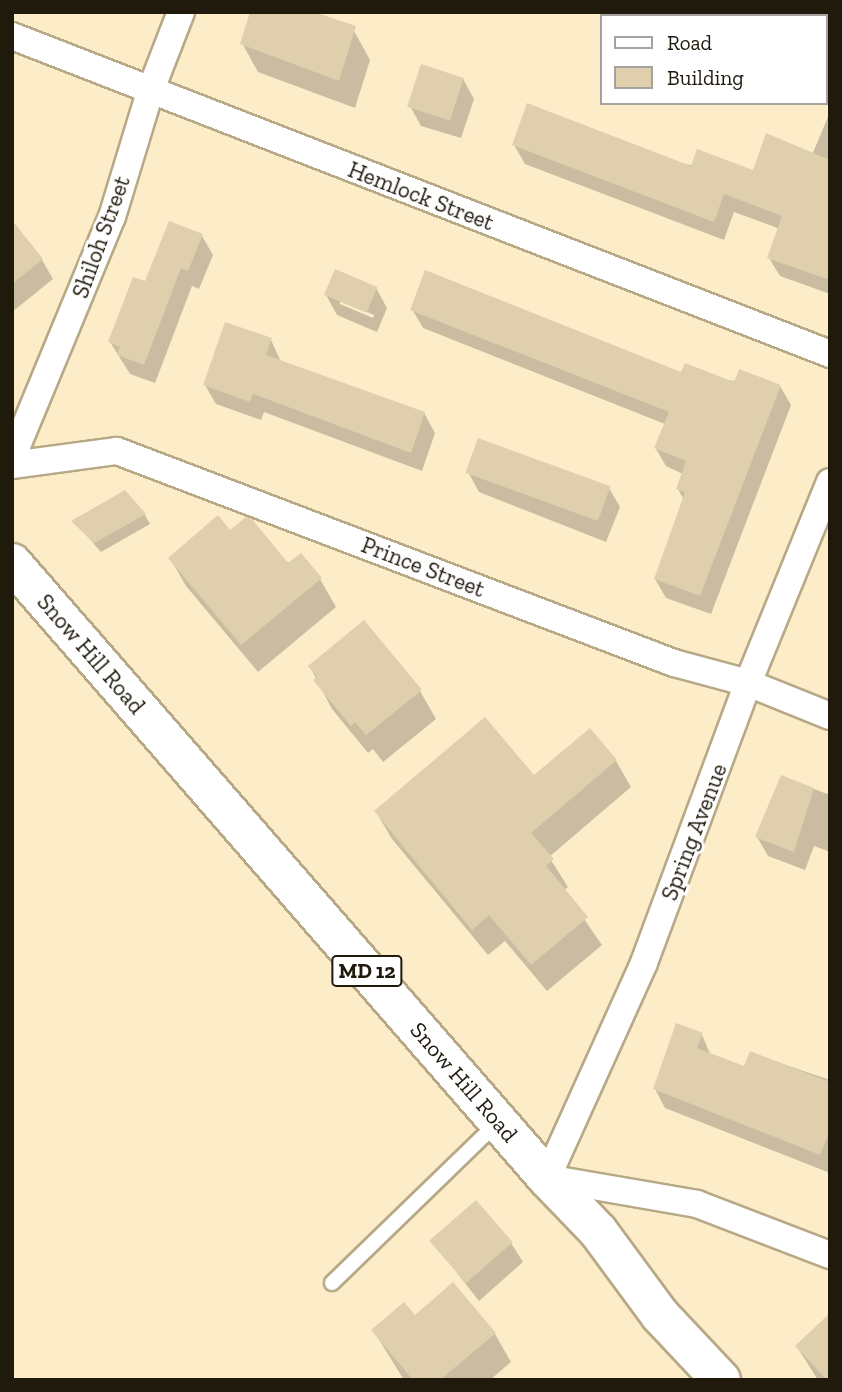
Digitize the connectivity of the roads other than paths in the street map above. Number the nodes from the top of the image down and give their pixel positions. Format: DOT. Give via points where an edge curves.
graph roads {
  1 [pos="181,12"];
  2 [pos="12,36"];
  3 [pos="150,92"];
  4 [pos="830,354"];
  5 [pos="12,458"];
  6 [pos="12,466"];
  7 [pos="830,482"];
  8 [pos="12,563"];
  9 [pos="748,683"];
  10 [pos="830,716"];
  11 [pos="498,1122"];
  12 [pos="547,1178"];
  13 [pos="830,1255"];
  14 [pos="332,1283"];
  15 [pos="720,1380"];
  1 -- 3 [label="street, Shiloh Street"];
  2 -- 3 [label="street, Hemlock Street"];
  3 -- 4 [label="street, Hemlock Street"];
  3 -- 5 [label="street, Shiloh Street" via="112,217"];
  6 -- 9 [label="street, Prince Street" via="117,451 674,663"];
  7 -- 9 [label="street, Spring Avenue"];
  8 -- 11 [label="main road, Snow Hill Road / MD 12"];
  9 -- 10 [label="street, Prince Street"];
  9 -- 12 [label="street, Spring Avenue" via="644,963"];
  11 -- 12 [label="main road, Snow Hill Road / MD 12"];
  11 -- 14 [label="lane"];
  12 -- 13 [label="street" via="697,1204"];
  12 -- 15 [label="main road, Snow Hill Road / MD 12" via="598,1231 660,1315"];
}
